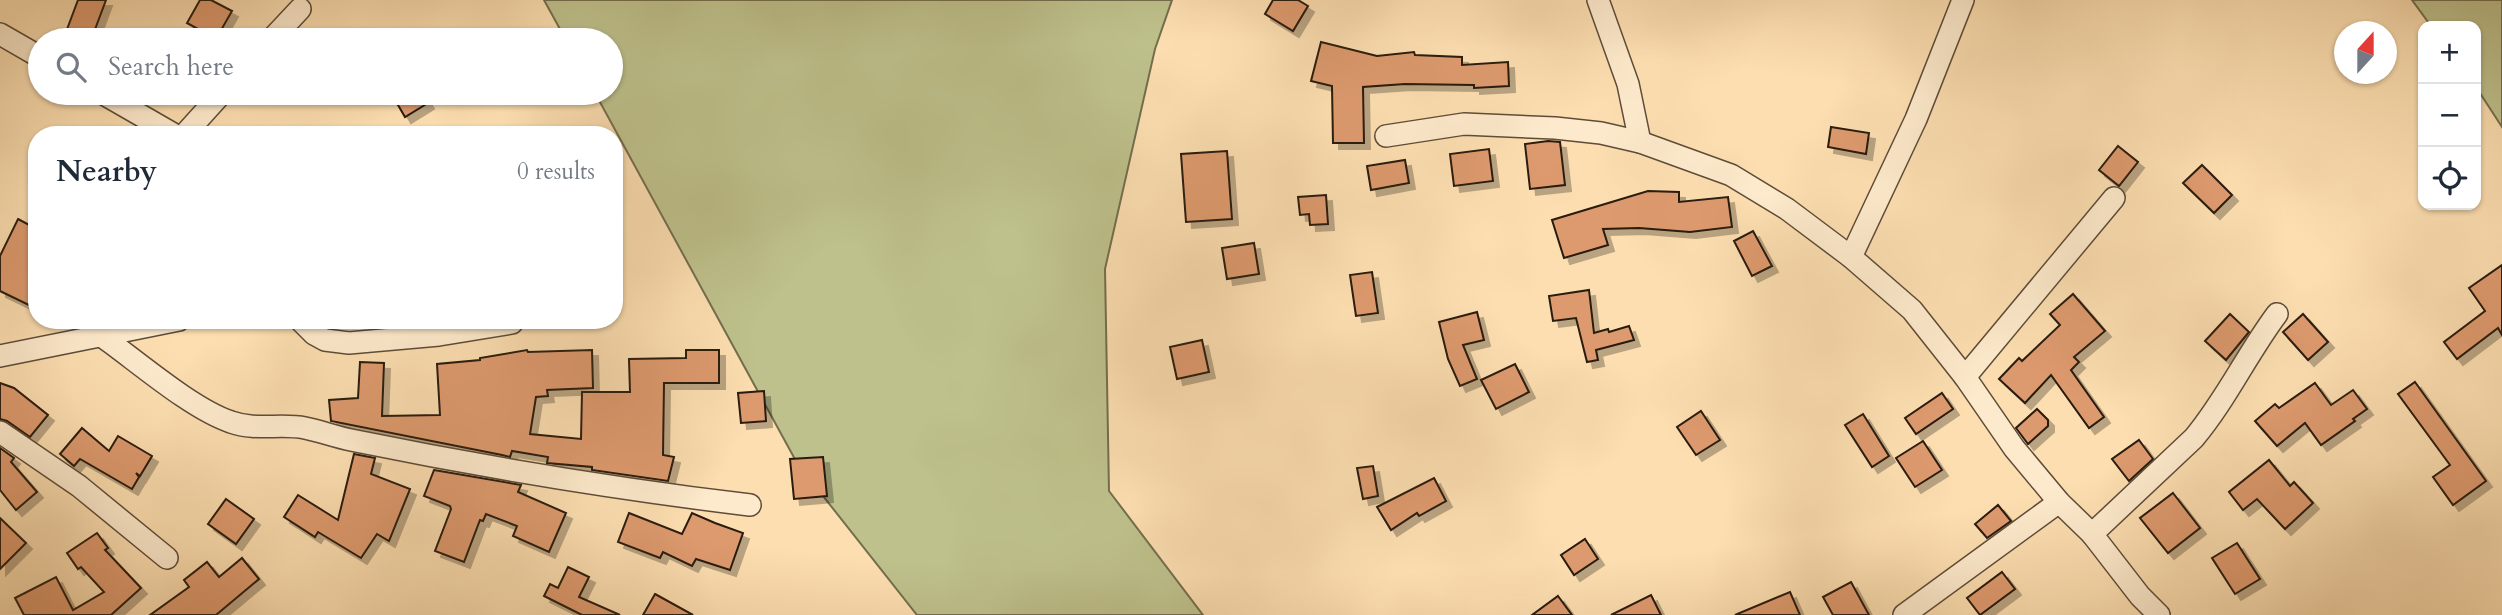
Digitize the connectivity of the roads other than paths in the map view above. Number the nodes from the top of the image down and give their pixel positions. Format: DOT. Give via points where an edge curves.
graph roads {
  1 [pos="1598,0"];
  2 [pos="1963,0"];
  3 [pos="300,9"];
  4 [pos="282,28"];
  5 [pos="0,34"];
  6 [pos="28,50"];
  7 [pos="123,105"];
  8 [pos="211,105"];
  9 [pos="159,126"];
  10 [pos="192,126"];
  11 [pos="1386,136"];
  12 [pos="1640,142"];
  13 [pos="2114,198"];
  14 [pos="1851,257"];
  15 [pos="2277,314"];
  16 [pos="139,329"];
  17 [pos="309,329"];
  18 [pos="476,329"];
  19 [pos="103,337"];
  20 [pos="0,356"];
  21 [pos="1965,377"];
  22 [pos="0,432"];
  23 [pos="2059,502"];
  24 [pos="750,505"];
  25 [pos="2092,534"];
  26 [pos="167,558"];
  27 [pos="1904,615"];
  28 [pos="2159,615"];
  1 -- 12 [label="street" via="1628,85"];
  2 -- 14 [label="street" via="1916,119"];
  3 -- 4 [label="street"];
  5 -- 6 [label="street"];
  7 -- 9 [label="street"];
  8 -- 10 [label="street"];
  11 -- 12 [label="street" via="1464,124 1555,128"];
  12 -- 14 [label="street" via="1731,176 1787,209"];
  13 -- 21 [label="street"];
  14 -- 21 [label="street" via="1912,310"];
  15 -- 25 [label="street" via="2194,438"];
  16 -- 19 [label="street"];
  17 -- 18 [label="street" via="325,340 349,343"];
  19 -- 20 [label="street"];
  19 -- 24 [label="street" via="188,400 230,422 257,428 302,427 526,472"];
  21 -- 23 [label="street" via="2014,448"];
  22 -- 26 [label="street" via="79,486"];
  23 -- 25 [label="street"];
  23 -- 27 [label="street"];
  25 -- 28 [label="street"];
}
